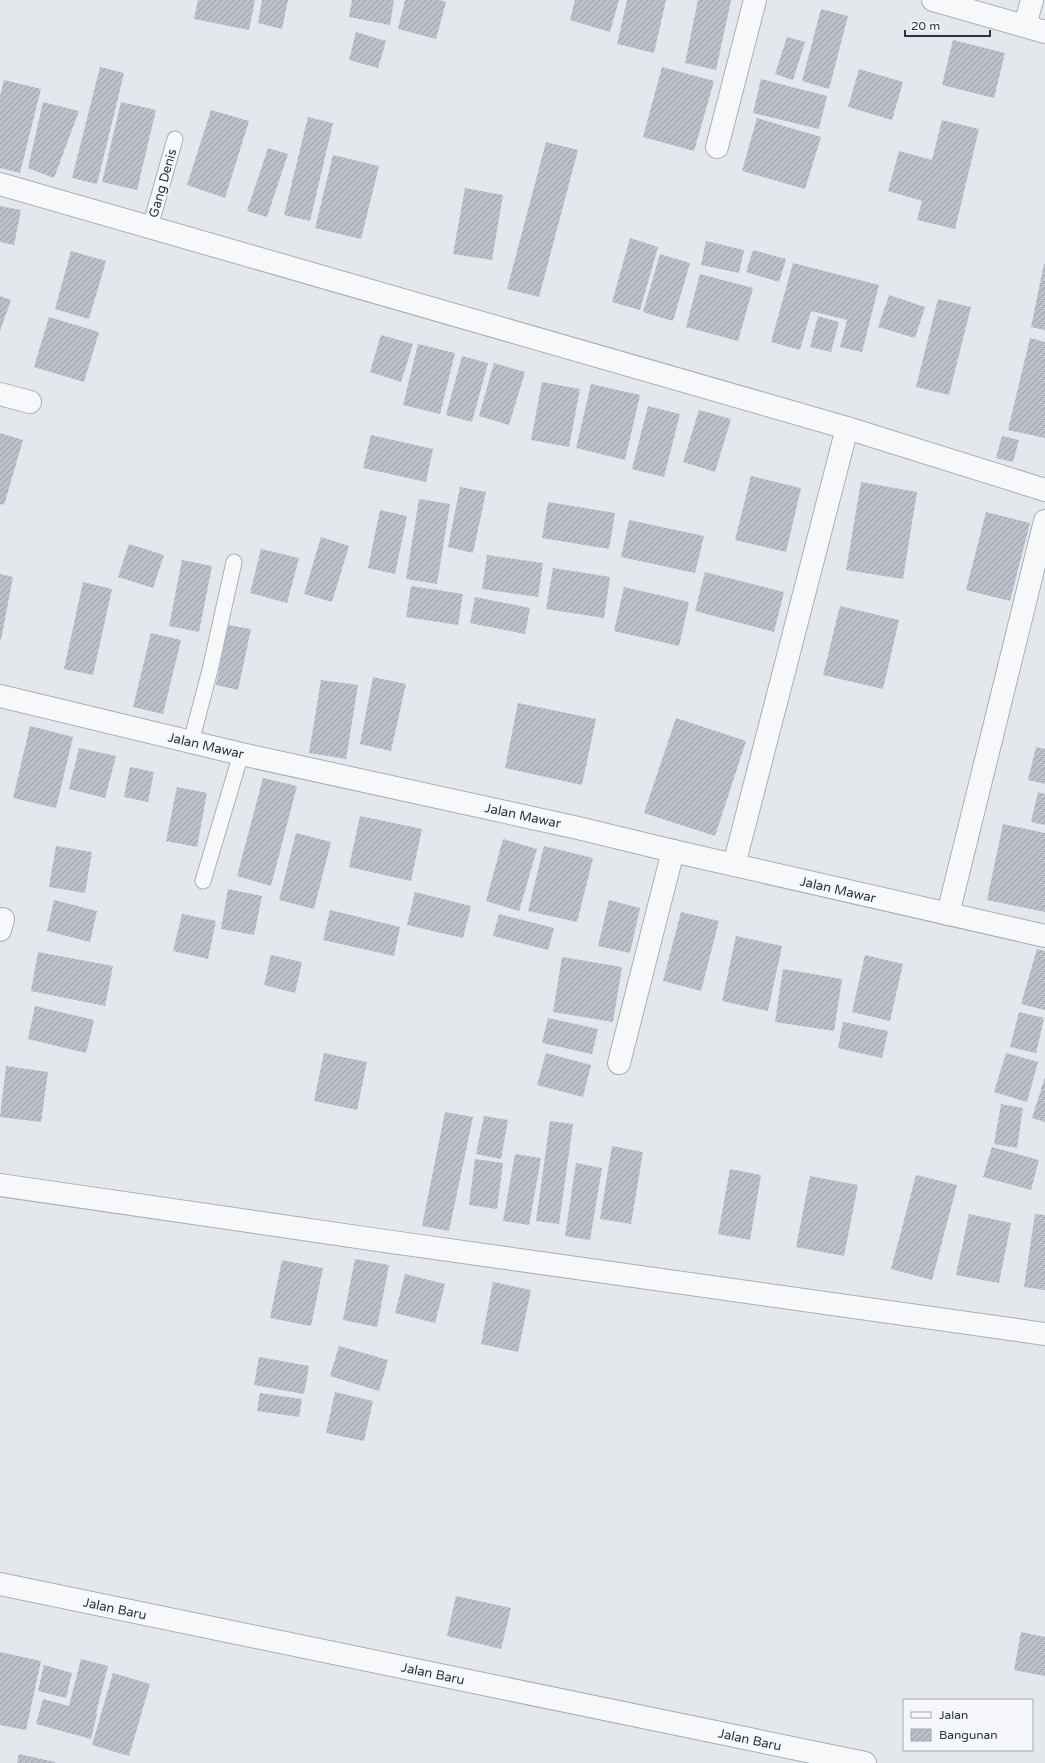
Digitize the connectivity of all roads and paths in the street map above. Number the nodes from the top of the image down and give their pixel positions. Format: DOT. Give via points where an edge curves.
graph roads {
  1 [pos="755,0"];
  2 [pos="933,0"];
  3 [pos="1032,0"];
  4 [pos="1035,29"];
  5 [pos="175,139"];
  6 [pos="717,147"];
  7 [pos="0,184"];
  8 [pos="150,228"];
  9 [pos="0,394"];
  10 [pos="30,402"];
  11 [pos="847,428"];
  12 [pos="1045,490"];
  13 [pos="1045,521"];
  14 [pos="234,562"];
  15 [pos="0,696"];
  16 [pos="191,742"];
  17 [pos="241,754"];
  18 [pos="673,852"];
  19 [pos="734,865"];
  20 [pos="203,881"];
  21 [pos="948,914"];
  22 [pos="1045,936"];
  23 [pos="619,1063"];
  24 [pos="0,1185"];
  25 [pos="1045,1334"];
  26 [pos="0,1584"];
  27 [pos="865,1763"];
  1 -- 6 [label="street"];
  2 -- 4 [label="street"];
  3 -- 4 [label="street"];
  5 -- 8 [label="lane, Gang Denis"];
  7 -- 8 [label="street"];
  8 -- 11 [label="street"];
  9 -- 10 [label="street"];
  11 -- 12 [label="street"];
  11 -- 19 [label="street"];
  13 -- 21 [label="street"];
  14 -- 16 [label="lane"];
  15 -- 16 [label="street, Jalan Mawar"];
  16 -- 17 [label="street, Jalan Mawar"];
  17 -- 18 [label="street, Jalan Mawar" via="578,828"];
  17 -- 20 [label="lane"];
  18 -- 19 [label="street, Jalan Mawar"];
  18 -- 23 [label="street"];
  19 -- 21 [label="street, Jalan Mawar"];
  21 -- 22 [label="street, Jalan Mawar"];
  24 -- 25 [label="street"];
  26 -- 27 [label="street, Jalan Baru"];
}
